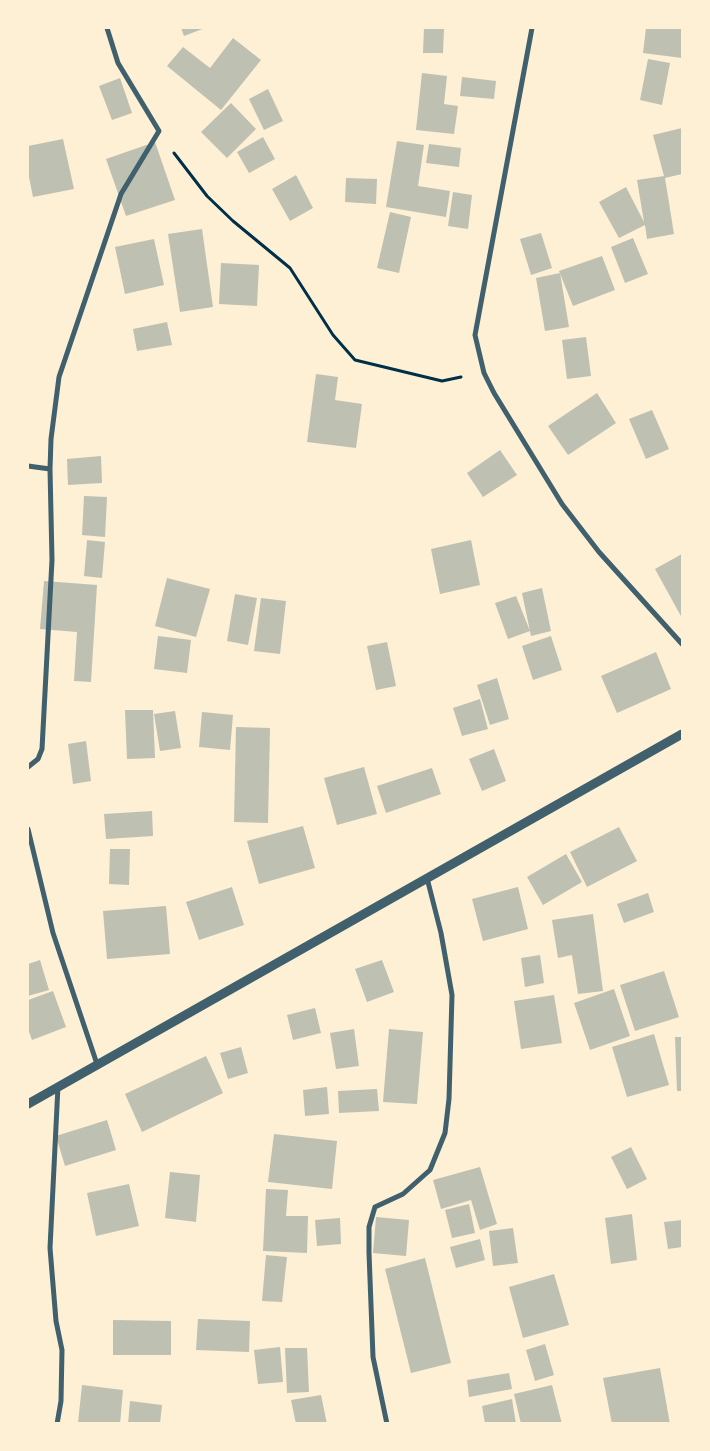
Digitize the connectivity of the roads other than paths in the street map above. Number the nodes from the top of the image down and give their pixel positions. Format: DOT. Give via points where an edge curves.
graph roads {
  1 [pos="107,28"];
  2 [pos="532,28"];
  3 [pos="28,466"];
  4 [pos="50,469"];
  5 [pos="682,644"];
  6 [pos="682,734"];
  7 [pos="28,767"];
  8 [pos="28,829"];
  9 [pos="427,878"];
  10 [pos="97,1064"];
  11 [pos="58,1086"];
  12 [pos="28,1104"];
  13 [pos="57,1424"];
  14 [pos="388,1424"];
  1 -- 4 [label="street" via="118,63 159,131 120,194 59,377"];
  2 -- 5 [label="street" via="475,335 484,373 562,504 599,552"];
  3 -- 4 [label="street"];
  4 -- 7 [label="street" via="52,560 42,749 38,759"];
  6 -- 9 [label="street"];
  8 -- 10 [label="street" via="53,933"];
  9 -- 10 [label="street"];
  9 -- 14 [label="street" via="452,995 449,1099 445,1134 430,1170 403,1194 375,1208 369,1227 373,1357"];
  10 -- 11 [label="street"];
  11 -- 12 [label="street"];
  11 -- 13 [label="street" via="50,1248 56,1321 62,1350"];
}
